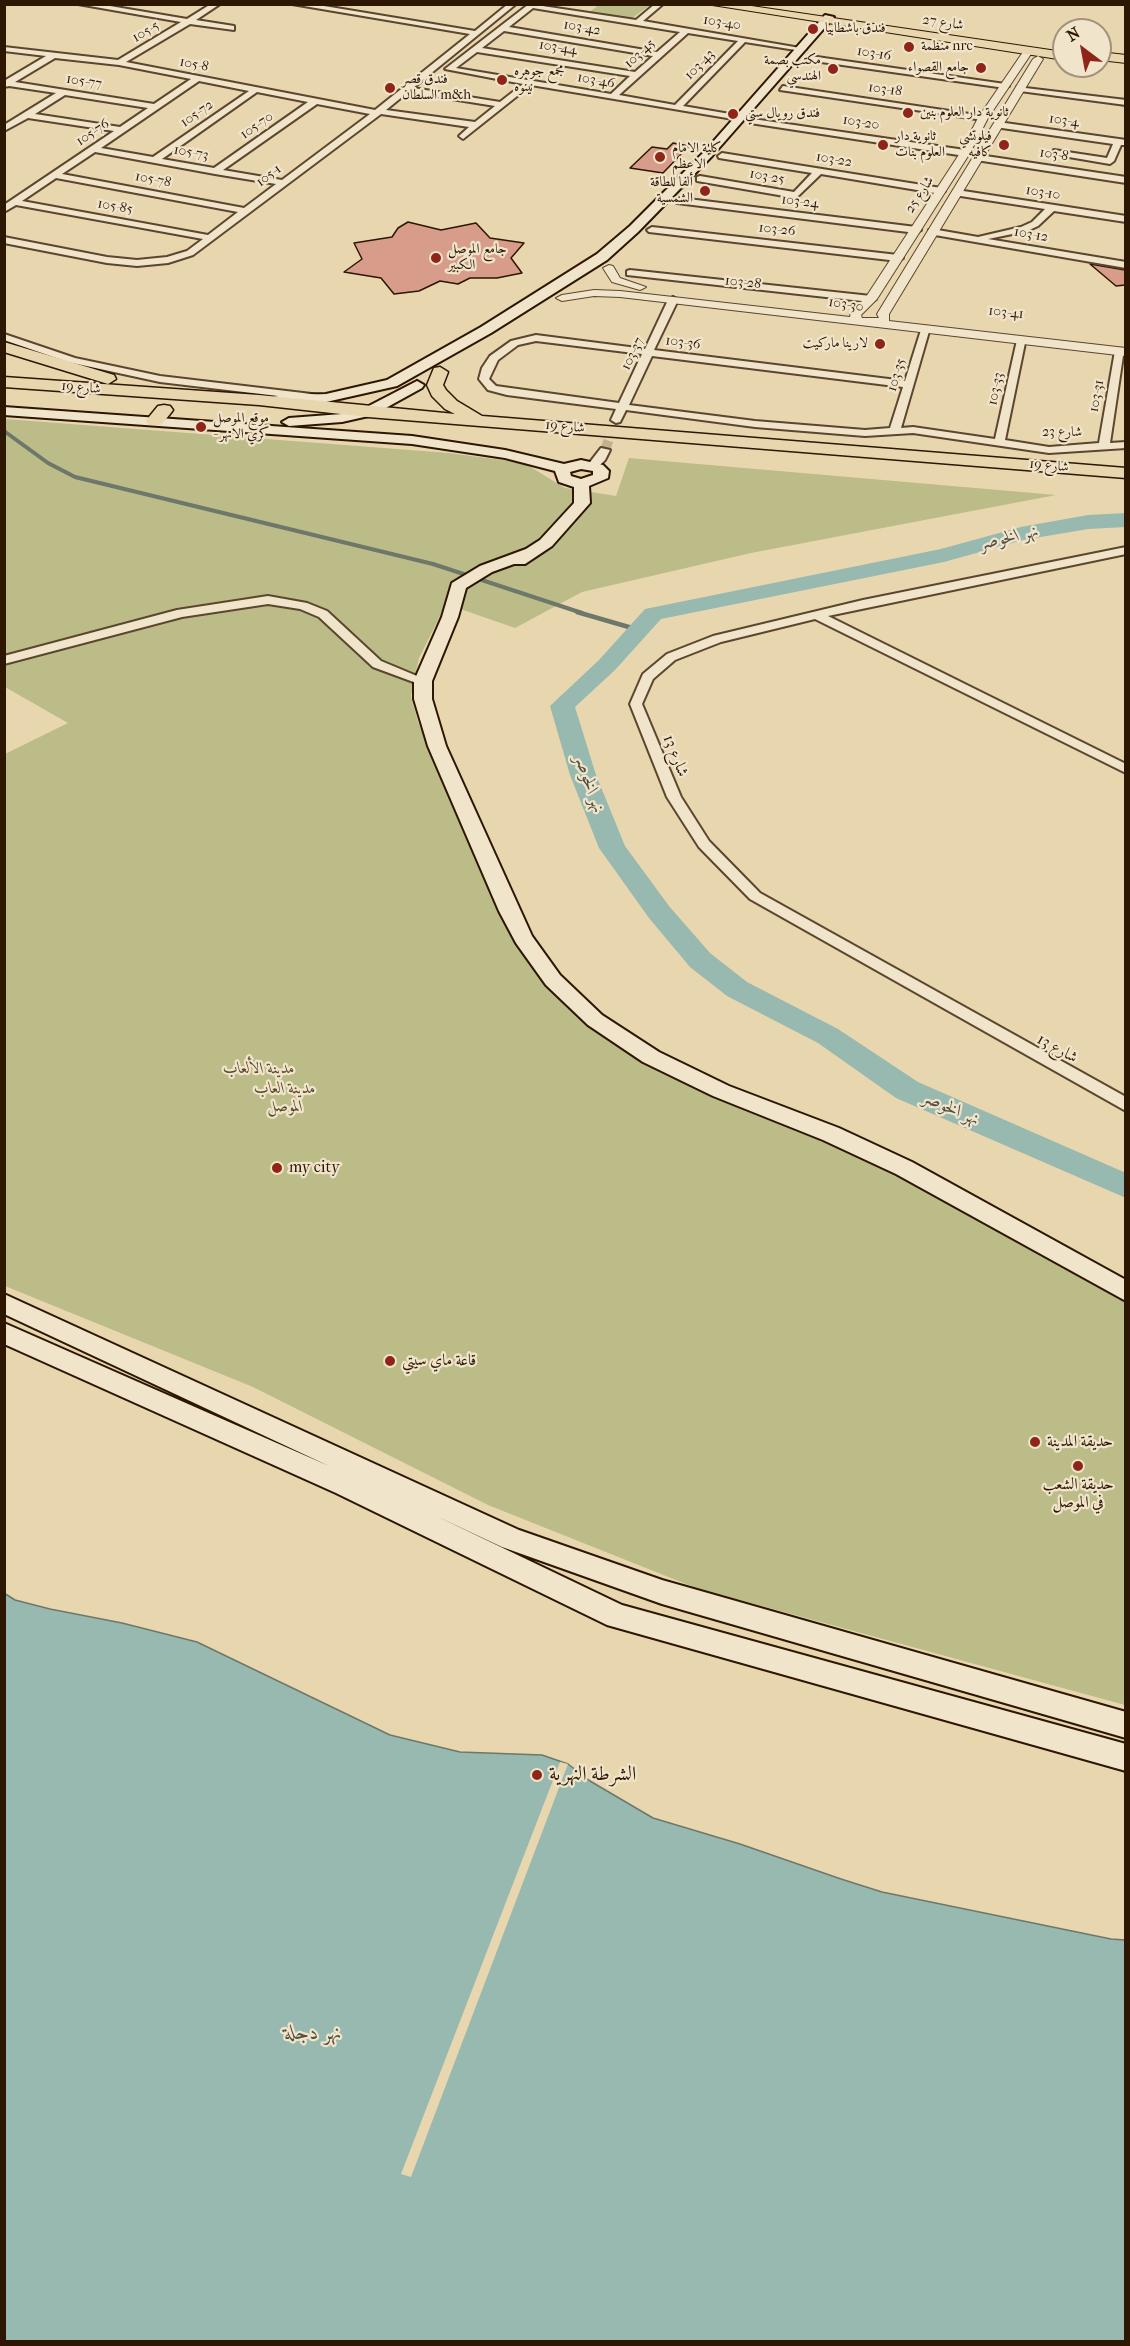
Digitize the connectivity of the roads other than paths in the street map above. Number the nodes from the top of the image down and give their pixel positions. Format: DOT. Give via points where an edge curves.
graph roads {
  1 [pos="81,4"];
  2 [pos="217,4"];
  3 [pos="295,4"];
  4 [pos="379,4"];
  5 [pos="500,4"];
  6 [pos="660,4"];
  7 [pos="711,4"];
  8 [pos="744,4"];
  9 [pos="512,5"];
  10 [pos="363,15"];
  11 [pos="190,21"];
  12 [pos="637,23"];
  13 [pos="832,24"];
  14 [pos="231,28"];
  15 [pos="501,28"];
  16 [pos="686,31"];
  17 [pos="476,33"];
  18 [pos="743,40"];
  19 [pos="4,49"];
  20 [pos="475,49"];
  21 [pos="1052,49"];
  22 [pos="1028,51"];
  23 [pos="806,53"];
  24 [pos="1041,53"];
  25 [pos="1052,54"];
  26 [pos="54,55"];
  27 [pos="659,55"];
  28 [pos="444,57"];
  29 [pos="460,60"];
  30 [pos="119,63"];
  31 [pos="638,75"];
  32 [pos="197,79"];
  33 [pos="529,83"];
  34 [pos="6,84"];
  35 [pos="1005,86"];
  36 [pos="783,88"];
  37 [pos="405,89"];
  38 [pos="1020,89"];
  39 [pos="255,90"];
  40 [pos="64,92"];
  41 [pos="612,97"];
  42 [pos="314,102"];
  43 [pos="1125,104"];
  44 [pos="501,105"];
  45 [pos="156,107"];
  46 [pos="676,108"];
  47 [pos="378,112"];
  48 [pos="27,115"];
  49 [pos="739,118"];
  50 [pos="983,118"];
  51 [pos="753,121"];
  52 [pos="475,125"];
  53 [pos="998,125"];
  54 [pos="4,129"];
  55 [pos="122,130"];
  56 [pos="1066,135"];
  57 [pos="463,136"];
  58 [pos="1122,143"];
  59 [pos="94,149"];
  60 [pos="1056,152"];
  61 [pos="965,153"];
  62 [pos="722,156"];
  63 [pos="979,158"];
  64 [pos="154,160"];
  65 [pos="1047,168"];
  66 [pos="215,171"];
  67 [pos="818,172"];
  68 [pos="56,175"];
  69 [pos="700,179"];
  70 [pos="1125,180"];
  71 [pos="283,183"];
  72 [pos="940,191"];
  73 [pos="957,193"];
  74 [pos="680,201"];
  75 [pos="15,202"];
  76 [pos="1052,208"];
  77 [pos="4,209"];
  78 [pos="245,211"];
  79 [pos="1125,219"];
  80 [pos="652,230"];
  81 [pos="916,230"];
  82 [pos="932,232"];
  83 [pos="211,238"];
  84 [pos="974,239"];
  85 [pos="4,240"];
  86 [pos="898,258"];
  87 [pos="1125,265"];
  88 [pos="609,268"];
  89 [pos="630,273"];
  90 [pos="562,298"];
  91 [pos="872,299"];
  92 [pos="673,300"];
  93 [pos="859,315"];
  94 [pos="881,318"];
  95 [pos="927,330"];
  96 [pos="4,337"];
  97 [pos="1022,340"];
  98 [pos="4,347"];
  99 [pos="1124,348"];
  100 [pos="650,352"];
  101 [pos="440,372"];
  102 [pos="4,382"];
  103 [pos="392,383"];
  104 [pos="909,385"];
  105 [pos="492,388"];
  106 [pos="408,391"];
  107 [pos="4,397"];
  108 [pos="213,397"];
  109 [pos="326,398"];
  110 [pos="258,400"];
  111 [pos="623,405"];
  112 [pos="4,411"];
  113 [pos="369,412"];
  114 [pos="160,416"];
  115 [pos="486,420"];
  116 [pos="616,420"];
  117 [pos="289,422"];
  118 [pos="895,430"];
  119 [pos="999,444"];
  120 [pos="1125,445"];
  121 [pos="1104,447"];
  122 [pos="605,450"];
  123 [pos="594,466"];
  124 [pos="564,469"];
  125 [pos="1026,470"];
  126 [pos="1125,473"];
  127 [pos="581,484"];
  128 [pos="1125,485"];
  129 [pos="1125,550"];
  130 [pos="530,553"];
  131 [pos="468,587"];
  132 [pos="818,616"];
  133 [pos="4,660"];
  134 [pos="423,681"];
  135 [pos="1125,770"];
  136 [pos="1125,1105"];
  137 [pos="1125,1292"];
  138 [pos="4,1304"];
  139 [pos="4,1333"];
  140 [pos="1125,1725"];
  141 [pos="1125,1758"];
  1 -- 11 [label="street"];
  2 -- 11 [label="street, 105-5"];
  3 -- 10 [label="street"];
  4 -- 10 [label="street"];
  5 -- 9 [label="street"];
  6 -- 12 [label="street"];
  7 -- 13 [label="main road, شارع 27"];
  8 -- 13 [label="main road, شارع 27"];
  9 -- 17 [label="street, 105-1"];
  10 -- 17 [label="street"];
  11 -- 14 [label="street"];
  11 -- 30 [label="street, 105-5"];
  12 -- 15 [label="street, 103-40" via="532,6"];
  12 -- 16 [label="street, 103-40"];
  13 -- 21 [label="main road, شارع 27"];
  13 -- 22 [label="main road, شارع 27"];
  13 -- 23 [label="main road"];
  15 -- 20 [label="street"];
  15 -- 27 [label="street, 103-42"];
  16 -- 18 [label="street, 103-40"];
  16 -- 27 [label="street, 103-45"];
  17 -- 28 [label="street, 105-1"];
  18 -- 23 [label="street, 103-40"];
  18 -- 46 [label="street, 103-43"];
  19 -- 26 [label="street, 105-8"];
  20 -- 29 [label="street"];
  20 -- 31 [label="street, 103-44"];
  22 -- 24 [label="main road, شارع 27"];
  22 -- 35 [label="street, شارع 25"];
  23 -- 35 [label="street, 103-16"];
  23 -- 36 [label="main road"];
  23 -- 49 [label="main road"];
  24 -- 25 [label="main road, شارع 27"];
  24 -- 38 [label="street, شارع 25"];
  26 -- 30 [label="street, 105-8"];
  26 -- 34 [label="street"];
  27 -- 31 [label="street, 103-45"];
  28 -- 29 [label="street"];
  28 -- 37 [label="street, 105-1"];
  29 -- 33 [label="street, 103-46" via="449,69"];
  30 -- 32 [label="street, 105-8"];
  31 -- 41 [label="street, 103-45"];
  32 -- 39 [label="street, 105-8"];
  32 -- 45 [label="street, 105-76"];
  33 -- 41 [label="street, 103-46"];
  33 -- 44 [label="street"];
  34 -- 40 [label="street, 105-77"];
  35 -- 50 [label="street, شارع 25"];
  36 -- 50 [label="street, 103-18"];
  36 -- 51 [label="main road"];
  37 -- 44 [label="street"];
  37 -- 47 [label="street, 105-1"];
  38 -- 43 [label="street"];
  38 -- 53 [label="street, شارع 25"];
  39 -- 42 [label="street, 105-8"];
  39 -- 64 [label="street, 105-72"];
  40 -- 45 [label="street, 105-77"];
  40 -- 48 [label="street"];
  41 -- 46 [label="street, 103-46"];
  42 -- 47 [label="street, 105-8"];
  42 -- 66 [label="street, 105-70"];
  44 -- 52 [label="street"];
  45 -- 55 [label="street, 105-76"];
  46 -- 49 [label="street, 103-46"];
  47 -- 52 [label="street, 105-8"];
  47 -- 71 [label="street, 105-1"];
  48 -- 54 [label="street"];
  48 -- 55 [label="street"];
  49 -- 103 [label="main road" via="708,154 602,257"];
  50 -- 61 [label="street, شارع 25"];
  51 -- 61 [label="street, 103-20"];
  51 -- 62 [label="main road"];
  52 -- 57 [label="street"];
  53 -- 56 [label="street, 103-4"];
  53 -- 63 [label="street, شارع 25"];
  55 -- 59 [label="street, 105-76"];
  56 -- 58 [label="street, 103-4"];
  56 -- 60 [label="street"];
  58 -- 60 [label="street" via="1110,161"];
  59 -- 64 [label="street, 105-73"];
  59 -- 68 [label="street, 105-76"];
  60 -- 65 [label="street"];
  61 -- 72 [label="street, شارع 25"];
  62 -- 67 [label="street, 103-22"];
  62 -- 69 [label="main road"];
  63 -- 65 [label="street, 103-8"];
  63 -- 73 [label="street, شارع 25"];
  64 -- 66 [label="street, 105-73"];
  65 -- 70 [label="street, 103-8"];
  66 -- 71 [label="street, 105-73"];
  67 -- 69 [label="street, 103-25" via="796,195"];
  67 -- 72 [label="street, 103-22"];
  68 -- 75 [label="street, 105-76"];
  68 -- 78 [label="street, 105-78"];
  69 -- 74 [label="main road"];
  71 -- 78 [label="street, 105-1"];
  72 -- 81 [label="street, شارع 25"];
  73 -- 76 [label="street, 103-10"];
  73 -- 82 [label="street, شارع 25"];
  74 -- 80 [label="main road"];
  74 -- 81 [label="street, 103-24"];
  75 -- 77 [label="street, 105-76"];
  75 -- 83 [label="street, 105-85"];
  76 -- 79 [label="street, 103-10"];
  76 -- 84 [label="street" via="1024,229"];
  78 -- 83 [label="street, 105-1"];
  80 -- 86 [label="street, 103-26"];
  80 -- 88 [label="main road"];
  81 -- 86 [label="street, شارع 25"];
  82 -- 84 [label="street, 103-12"];
  82 -- 94 [label="street, شارع 25"];
  83 -- 85 [label="street, 105-1" via="190,253 138,263"];
  84 -- 87 [label="street, 103-12"];
  86 -- 91 [label="street, شارع 25"];
  88 -- 90 [label="main road"];
  88 -- 93 [label="street, 103-28" via="613,278 632,286"];
  89 -- 91 [label="street, 103-28"];
  90 -- 92 [label="street, 103-30" via="603,293"];
  90 -- 101 [label="main road"];
  91 -- 93 [label="street, شارع 25"];
  92 -- 93 [label="street, 103-30"];
  92 -- 100 [label="street, 103-37"];
  93 -- 94 [label="street, 103-30" via="865,323"];
  94 -- 95 [label="street, 103-30"];
  94 -- 99 [label="street, 103-41"];
  95 -- 97 [label="street, 103-30"];
  95 -- 104 [label="street, 103-35"];
  96 -- 109 [label="street" via="72,360 160,379"];
  97 -- 99 [label="street, 103-30"];
  97 -- 119 [label="street, 103-33"];
  98 -- 108 [label="highway" via="130,384"];
  99 -- 121 [label="street, 103-31"];
  100 -- 104 [label="street, 103-36"];
  100 -- 105 [label="street, 103-36" via="528,339 490,363 484,379"];
  100 -- 111 [label="street, 103-37"];
  101 -- 106 [label="main road"];
  101 -- 115 [label="highway" via="435,385 443,399 460,411"];
  102 -- 108 [label="highway, شارع 19"];
  103 -- 106 [label="main road"];
  103 -- 109 [label="main road"];
  104 -- 118 [label="street, 103-35"];
  105 -- 111 [label="street, شارع 23"];
  106 -- 113 [label="main road"];
  107 -- 114 [label="highway, شارع 19"];
  108 -- 110 [label="highway, شارع 19"];
  109 -- 110 [label="main road"];
  110 -- 113 [label="highway, شارع 19"];
  111 -- 116 [label="street, 103-37"];
  111 -- 118 [label="street, شارع 23" via="763,425 865,433"];
  112 -- 114 [label="main road"];
  113 -- 115 [label="highway, شارع 19"];
  113 -- 117 [label="main road"];
  114 -- 117 [label="highway, شارع 19"];
  114 -- 124 [label="main road" via="412,440 505,454"];
  115 -- 125 [label="highway, شارع 19"];
  117 -- 125 [label="highway, شارع 19"];
  118 -- 119 [label="street, شارع 23"];
  119 -- 121 [label="street, شارع 23" via="1059,450"];
  120 -- 121 [label="street, شارع 23"];
  122 -- 123 [label="street"];
  123 -- 124 [label="main road"];
  123 -- 127 [label="main road" via="601,471 600,478"];
  124 -- 127 [label="main road" via="564,479"];
  125 -- 126 [label="highway, شارع 19"];
  125 -- 128 [label="highway, شارع 19"];
  127 -- 130 [label="main road" via="582,503 546,543"];
  129 -- 132 [label="street, شارع 13"];
  130 -- 131 [label="main road" via="501,576"];
  130 -- 131 [label="main road" via="486,569"];
  131 -- 134 [label="main road" via="451,612"];
  132 -- 135 [label="street"];
  132 -- 136 [label="street, شارع 13" via="717,639 671,657 647,677 636,704 674,797 704,844 755,896"];
  133 -- 134 [label="street" via="181,614 268,600 323,614 376,664"];
  134 -- 137 [label="main road" via="426,715 437,746 518,929 553,980 594,1020 651,1057 721,1091 831,1134 904,1168"];
  138 -- 140 [label="main road" via="512,1539 662,1592"];
  139 -- 141 [label="main road" via="345,1485 617,1616"];
}
